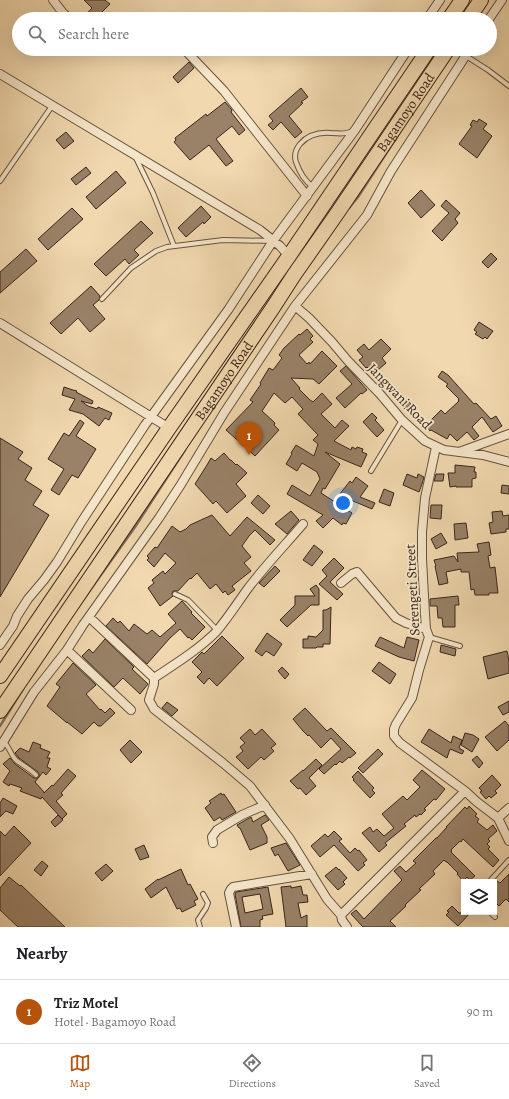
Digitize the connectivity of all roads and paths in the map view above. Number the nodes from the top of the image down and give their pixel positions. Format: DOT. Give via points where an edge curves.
graph roads {
  1 [pos="53,0"];
  2 [pos="440,0"];
  3 [pos="462,0"];
  4 [pos="481,0"];
  5 [pos="502,0"];
  6 [pos="62,12"];
  7 [pos="432,12"];
  8 [pos="454,12"];
  9 [pos="473,12"];
  10 [pos="494,12"];
  11 [pos="191,56"];
  12 [pos="403,56"];
  13 [pos="424,56"];
  14 [pos="443,56"];
  15 [pos="465,56"];
  16 [pos="472,56"];
  17 [pos="0,74"];
  18 [pos="509,86"];
  19 [pos="53,105"];
  20 [pos="355,130"];
  21 [pos="134,154"];
  22 [pos="0,181"];
  23 [pos="313,188"];
  24 [pos="307,196"];
  25 [pos="274,241"];
  26 [pos="174,246"];
  27 [pos="289,256"];
  28 [pos="102,299"];
  29 [pos="295,306"];
  30 [pos="0,322"];
  31 [pos="151,416"];
  32 [pos="402,420"];
  33 [pos="170,428"];
  34 [pos="509,434"];
  35 [pos="436,447"];
  36 [pos="456,453"];
  37 [pos="509,462"];
  38 [pos="371,471"];
  39 [pos="303,524"];
  40 [pos="341,584"];
  41 [pos="175,594"];
  42 [pos="89,617"];
  43 [pos="426,629"];
  44 [pos="217,630"];
  45 [pos="429,637"];
  46 [pos="0,645"];
  47 [pos="460,646"];
  48 [pos="67,650"];
  49 [pos="0,676"];
  50 [pos="154,678"];
  51 [pos="131,710"];
  52 [pos="0,712"];
  53 [pos="2,744"];
  54 [pos="36,776"];
  55 [pos="465,791"];
  56 [pos="265,805"];
  57 [pos="509,808"];
  58 [pos="498,818"];
  59 [pos="509,841"];
  60 [pos="213,843"];
  61 [pos="509,860"];
  62 [pos="312,874"];
  63 [pos="492,879"];
  64 [pos="204,894"];
  65 [pos="341,916"];
  66 [pos="200,927"];
  67 [pos="236,927"];
  68 [pos="347,927"];
  1 -- 6 [label="street"];
  2 -- 7 [label="street"];
  3 -- 8 [label="highway"];
  4 -- 9 [label="highway"];
  5 -- 10 [label="street"];
  11 -- 24 [label="street" via="224,91"];
  12 -- 20 [label="street"];
  13 -- 27 [label="highway, Bagamoyo Road"];
  14 -- 52 [label="highway, Bagamoyo Road"];
  15 -- 29 [label="street" via="391,171 367,216"];
  16 -- 18 [label="lane"];
  17 -- 19 [label="street"];
  19 -- 21 [label="street"];
  19 -- 22 [label="lane"];
  20 -- 23 [label="street"];
  20 -- 23 [label="lane" via="342,134 319,133 308,137 296,148 297,166"];
  21 -- 25 [label="street"];
  21 -- 26 [label="lane"];
  23 -- 24 [label="street"];
  24 -- 25 [label="street"];
  25 -- 26 [label="lane" via="223,240"];
  25 -- 27 [label="street"];
  25 -- 31 [label="street" via="228,310"];
  26 -- 28 [label="lane" via="156,251 144,258"];
  27 -- 33 [label="highway, Bagamoyo Road"];
  29 -- 32 [label="street, Jangwani Road" via="327,337"];
  29 -- 42 [label="street" via="254,366 159,518"];
  30 -- 31 [label="street"];
  31 -- 33 [label="street"];
  31 -- 46 [label="street"];
  32 -- 35 [label="street, Jangwani Road" via="425,441"];
  32 -- 38 [label="lane"];
  33 -- 49 [label="highway, Bagamoyo Road"];
  34 -- 36 [label="street"];
  35 -- 36 [label="street, Jangwani Road"];
  35 -- 43 [label="street, Serengeti Street" via="425,498 422,532"];
  36 -- 37 [label="street, Jangwani Road" via="483,455"];
  39 -- 44 [label="street" via="258,576"];
  40 -- 43 [label="street" via="357,572 396,618"];
  41 -- 44 [label="lane" via="188,600"];
  42 -- 48 [label="street"];
  42 -- 50 [label="street"];
  43 -- 45 [label="street, Serengeti Street"];
  44 -- 50 [label="street" via="198,647"];
  45 -- 47 [label="lane"];
  45 -- 55 [label="street, Serengeti Street" via="412,698 396,724 394,736"];
  48 -- 51 [label="street"];
  48 -- 53 [label="street" via="34,692"];
  50 -- 56 [label="street" via="149,700 154,709 250,786"];
  53 -- 54 [label="lane" via="9,747 17,761"];
  55 -- 58 [label="street, Serengeti Street"];
  55 -- 65 [label="street"];
  56 -- 60 [label="street" via="217,830 212,837"];
  56 -- 62 [label="street"];
  57 -- 58 [label="street"];
  58 -- 59 [label="street, Serengeti Street"];
  61 -- 63 [label="lane"];
  62 -- 65 [label="street"];
  62 -- 67 [label="street" via="233,887 230,893"];
  64 -- 66 [label="lane" via="208,903 198,920"];
  65 -- 68 [label="street"];
}
